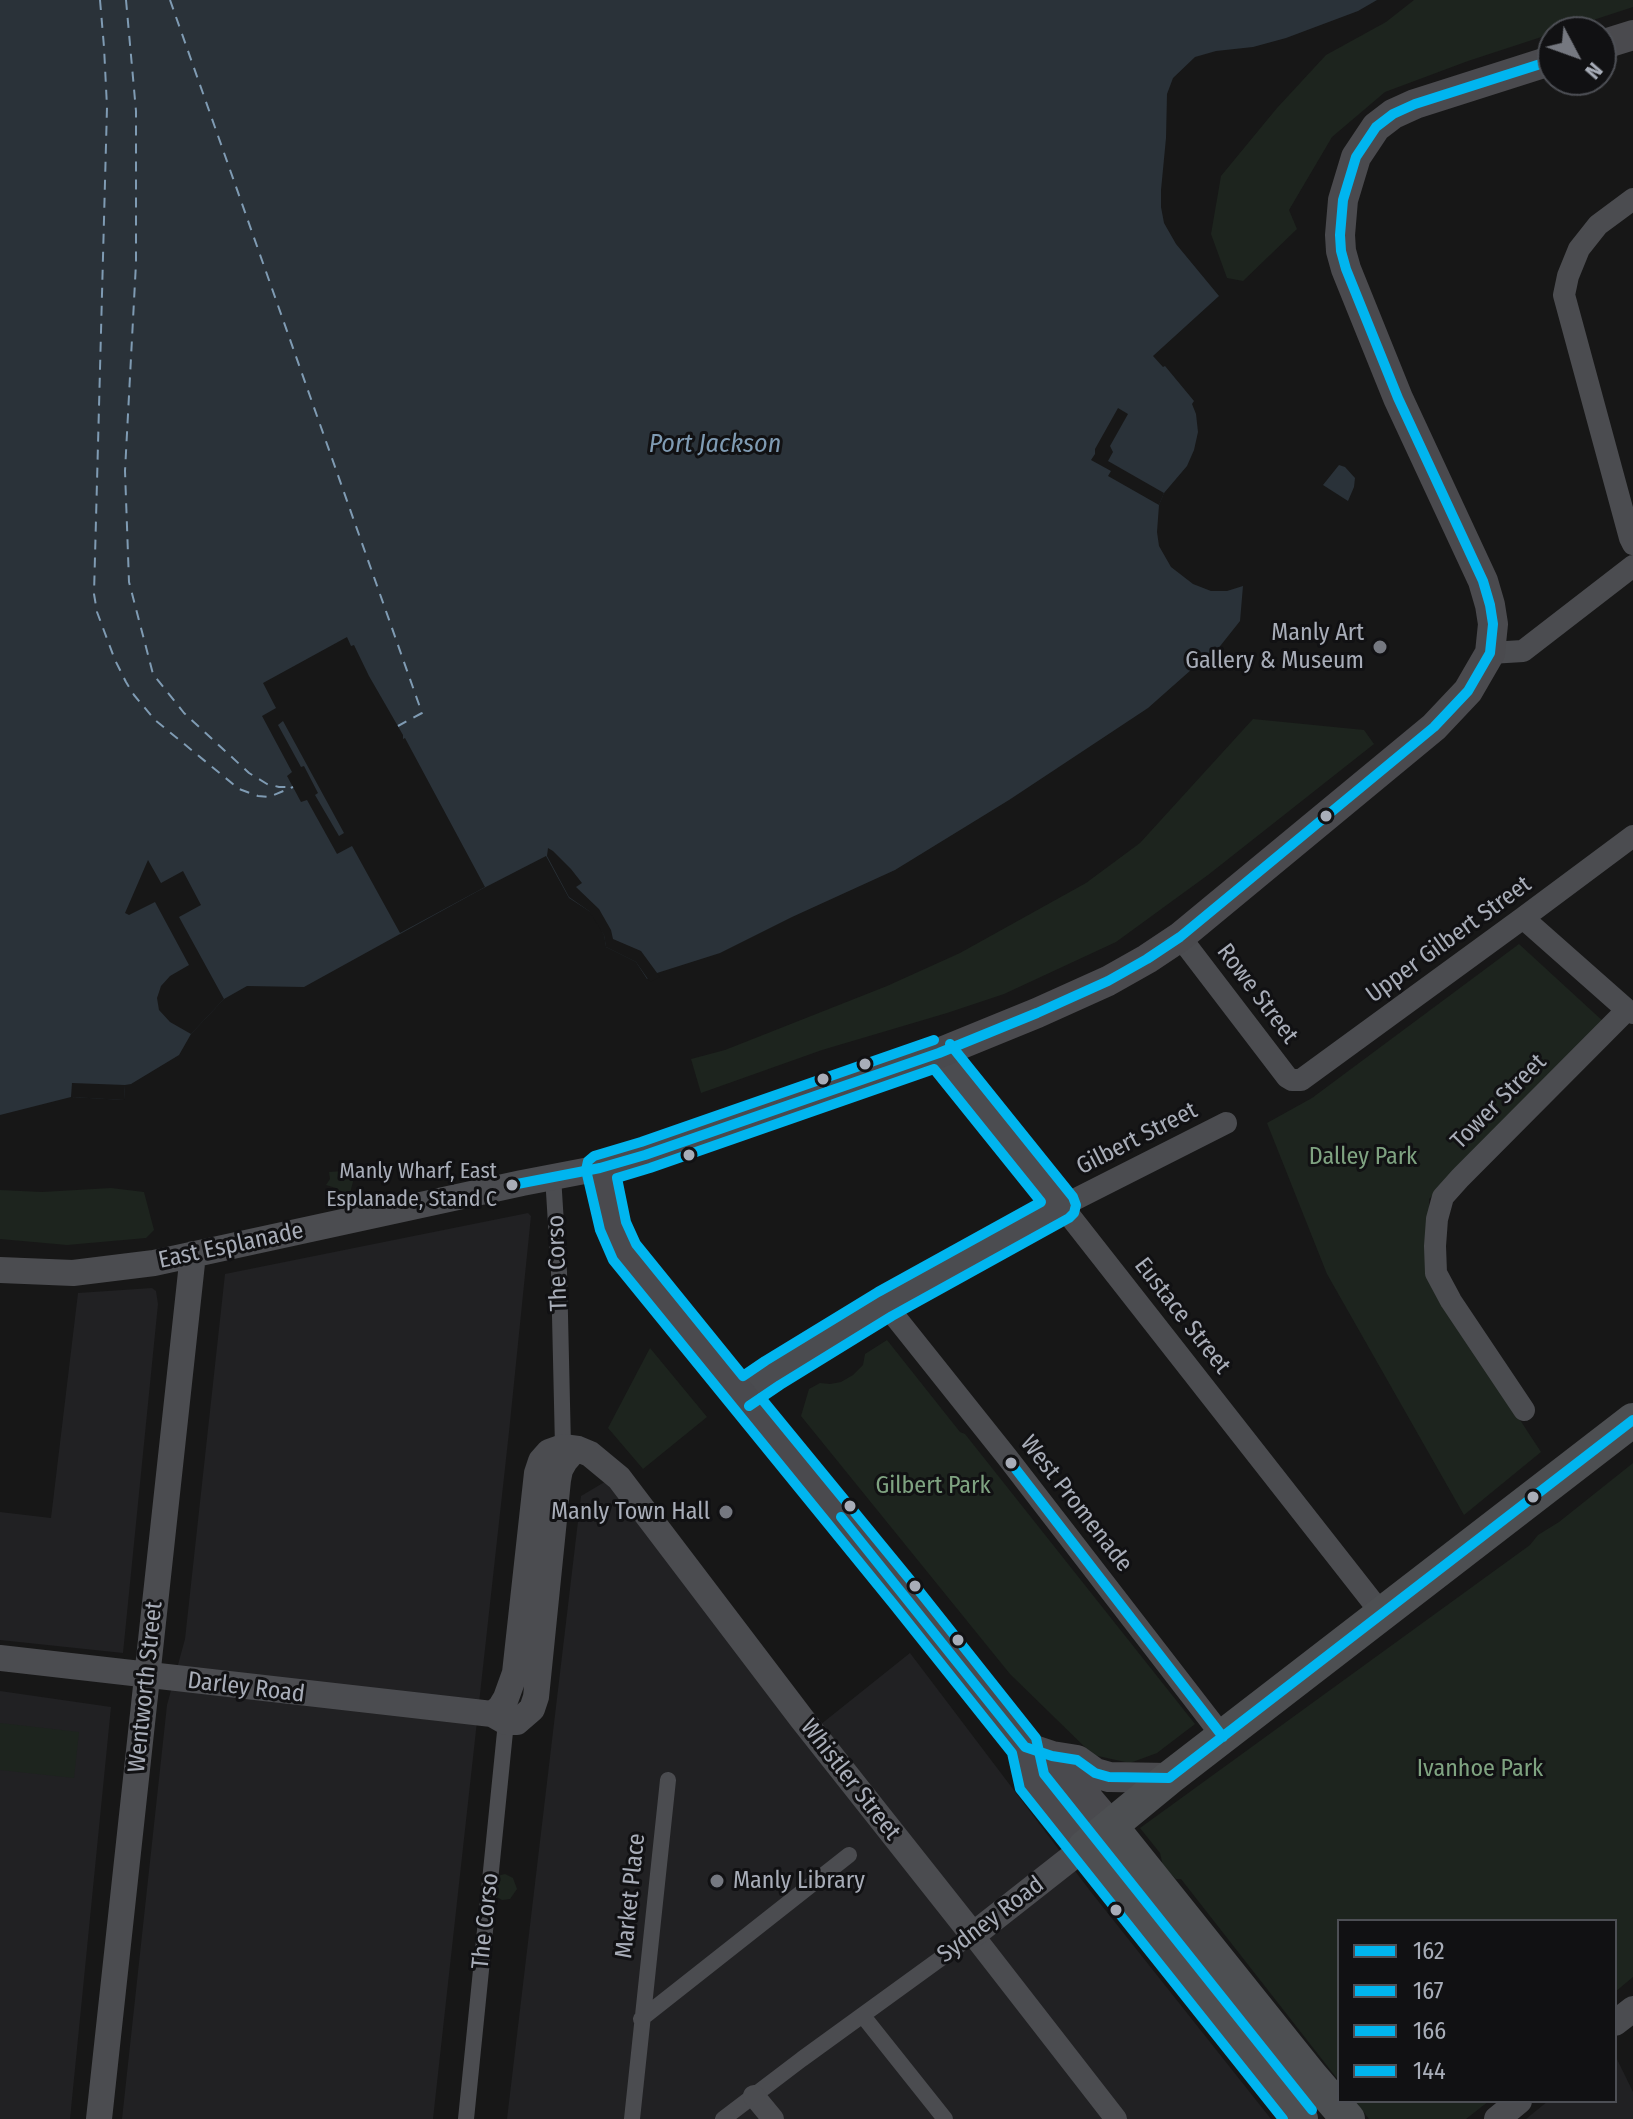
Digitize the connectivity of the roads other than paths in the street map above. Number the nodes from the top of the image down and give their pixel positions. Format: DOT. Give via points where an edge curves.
graph roads {
  1 [pos="1537,65"];
  2 [pos="1633,199"];
  3 [pos="1633,544"];
  4 [pos="1633,566"];
  5 [pos="1490,653"];
  6 [pos="1633,836"];
  7 [pos="1523,918"];
  8 [pos="1180,937"];
  9 [pos="1630,1011"];
  10 [pos="939,1053"];
  11 [pos="1292,1080"];
  12 [pos="1226,1123"];
  13 [pos="600,1168"];
  14 [pos="553,1176"];
  15 [pos="1062,1206"];
  16 [pos="193,1254"];
  17 [pos="0,1270"];
  18 [pos="885,1304"];
  19 [pos="741,1395"];
  20 [pos="1524,1410"];
  21 [pos="1633,1420"];
  22 [pos="570,1448"];
  23 [pos="1382,1614"];
  24 [pos="0,1658"];
  25 [pos="148,1675"];
  26 [pos="499,1718"];
  27 [pos="1223,1737"];
  28 [pos="1038,1751"];
  29 [pos="1169,1778"];
  30 [pos="668,1780"];
  31 [pos="1111,1826"];
  32 [pos="1085,1847"];
  33 [pos="849,1855"];
  34 [pos="973,1935"];
  35 [pos="1633,2009"];
  36 [pos="863,2016"];
  37 [pos="641,2019"];
  38 [pos="1617,2021"];
  39 [pos="754,2096"];
  40 [pos="1517,2103"];
  41 [pos="99,2119"];
  42 [pos="466,2119"];
  43 [pos="632,2119"];
  44 [pos="723,2119"];
  45 [pos="773,2119"];
  46 [pos="945,2119"];
  47 [pos="1116,2119"];
  48 [pos="1301,2119"];
  49 [pos="1348,2119"];
  50 [pos="1497,2119"];
  1 -- 5 [label="main road" via="1415,104 1376,127 1356,157 1343,200 1340,235 1346,269 1398,398 1483,581 1493,624"];
  2 -- 3 [label="street" via="1598,225 1579,249 1564,295"];
  4 -- 5 [label="street" via="1523,651"];
  5 -- 8 [label="main road" via="1468,691 1434,727"];
  6 -- 7 [label="street, Upper Gilbert Street"];
  7 -- 9 [label="street"];
  7 -- 11 [label="street, Upper Gilbert Street" via="1301,1080"];
  8 -- 10 [label="main road" via="1108,981"];
  8 -- 11 [label="street, Rowe Street"];
  9 -- 20 [label="street, Tower Street" via="1460,1178 1443,1197 1437,1219 1436,1273"];
  10 -- 13 [label="main road"];
  10 -- 15 [label="street, Eustace Street"];
  12 -- 15 [label="street, Gilbert Street"];
  13 -- 14 [label="street, East Esplanade"];
  13 -- 19 [label="main road" via="624,1251"];
  14 -- 16 [label="street, East Esplanade"];
  14 -- 22 [label="street, The Corso"];
  15 -- 18 [label="street, Gilbert Street"];
  15 -- 23 [label="street, Eustace Street"];
  16 -- 17 [label="street, East Esplanade" via="88,1272"];
  16 -- 25 [label="street, Wentworth Street"];
  18 -- 19 [label="street, Gilbert Street"];
  18 -- 27 [label="street, West Promenade"];
  19 -- 28 [label="main road"];
  21 -- 23 [label="main road, Sydney Road"];
  22 -- 26 [label="street, The Corso" via="549,1452 537,1473 515,1673"];
  22 -- 34 [label="street, Whistler Street" via="590,1454 619,1478"];
  23 -- 27 [label="main road, Sydney Road"];
  24 -- 25 [label="street, Darley Road"];
  25 -- 26 [label="street, Darley Road"];
  25 -- 41 [label="street, Wentworth Street"];
  26 -- 42 [label="street, The Corso"];
  27 -- 29 [label="main road, Sydney Road"];
  28 -- 29 [label="main road" via="1077,1760 1109,1777"];
  28 -- 31 [label="main road"];
  28 -- 32 [label="main road" via="1031,1780"];
  29 -- 31 [label="main road, Sydney Road"];
  30 -- 37 [label="street, Market Place"];
  31 -- 32 [label="main road, Sydney Road"];
  31 -- 49 [label="main road"];
  32 -- 34 [label="street, Sydney Road"];
  32 -- 48 [label="main road"];
  33 -- 37 [label="street"];
  34 -- 36 [label="street, Sydney Road"];
  34 -- 47 [label="street, Whistler Street"];
  35 -- 38 [label="street"];
  36 -- 39 [label="street, Sydney Road"];
  36 -- 46 [label="street"];
  37 -- 43 [label="street, Market Place"];
  39 -- 44 [label="street, Sydney Road"];
  39 -- 45 [label="street"];
  40 -- 50 [label="street"];
}
